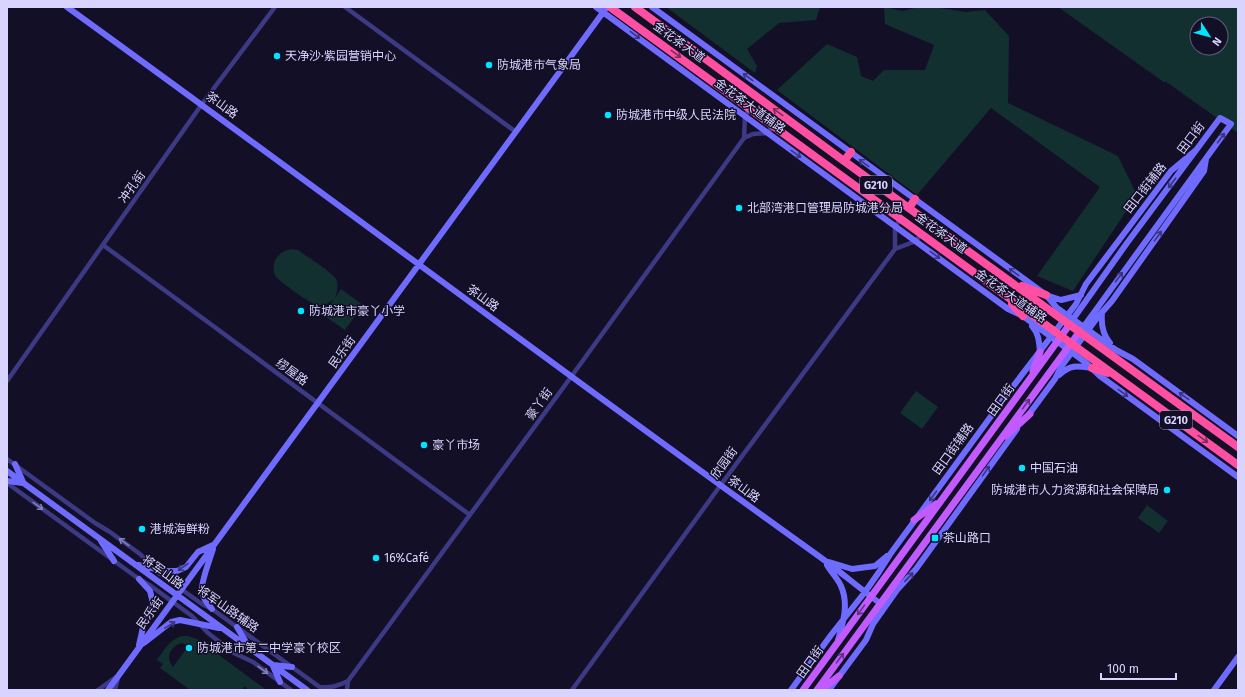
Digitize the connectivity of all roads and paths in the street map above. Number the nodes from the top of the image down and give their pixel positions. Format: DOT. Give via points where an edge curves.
graph roads {
  1 [pos="67,7"];
  2 [pos="275,7"];
  3 [pos="345,7"];
  4 [pos="596,7"];
  5 [pos="610,7"];
  6 [pos="636,7"];
  7 [pos="652,7"];
  8 [pos="605,10"];
  9 [pos="765,90"];
  10 [pos="758,98"];
  11 [pos="202,104"];
  12 [pos="750,108"];
  13 [pos="745,116"];
  14 [pos="773,125"];
  15 [pos="516,132"];
  16 [pos="768,133"];
  17 [pos="744,138"];
  18 [pos="1196,150"];
  19 [pos="850,152"];
  20 [pos="844,161"];
  21 [pos="915,199"];
  22 [pos="1178,202"];
  23 [pos="908,208"];
  24 [pos="901,219"];
  25 [pos="895,226"];
  26 [pos="921,234"];
  27 [pos="1121,238"];
  28 [pos="916,241"];
  29 [pos="1127,243"];
  30 [pos="103,245"];
  31 [pos="895,249"];
  32 [pos="419,264"];
  33 [pos="1012,282"];
  34 [pos="1098,284"];
  35 [pos="1000,291"];
  36 [pos="1108,291"];
  37 [pos="1046,295"];
  38 [pos="1080,295"];
  39 [pos="1102,312"];
  40 [pos="1023,316"];
  41 [pos="1069,320"];
  42 [pos="1084,331"];
  43 [pos="1056,337"];
  44 [pos="1072,348"];
  45 [pos="1116,350"];
  46 [pos="1040,352"];
  47 [pos="1092,368"];
  48 [pos="1114,375"];
  49 [pos="571,377"];
  50 [pos="1056,379"];
  51 [pos="1029,380"];
  52 [pos="7,381"];
  53 [pos="318,403"];
  54 [pos="1030,414"];
  55 [pos="1238,436"];
  56 [pos="994,447"];
  57 [pos="1238,447"];
  58 [pos="7,459"];
  59 [pos="15,464"];
  60 [pos="1238,465"];
  61 [pos="7,471"];
  62 [pos="1238,477"];
  63 [pos="7,482"];
  64 [pos="24,483"];
  65 [pos="720,486"];
  66 [pos="942,499"];
  67 [pos="470,515"];
  68 [pos="914,520"];
  69 [pos="97,537"];
  70 [pos="214,545"];
  71 [pos="891,553"];
  72 [pos="824,560"];
  73 [pos="114,561"];
  74 [pos="134,564"];
  75 [pos="155,569"];
  76 [pos="139,579"];
  77 [pos="182,589"];
  78 [pos="868,594"];
  79 [pos="177,595"];
  80 [pos="172,602"];
  81 [pos="882,605"];
  82 [pos="212,609"];
  83 [pos="844,619"];
  84 [pos="198,623"];
  85 [pos="237,627"];
  86 [pos="223,628"];
  87 [pos="837,644"];
  88 [pos="138,648"];
  89 [pos="249,648"];
  90 [pos="1238,657"];
  91 [pos="272,664"];
  92 [pos="292,667"];
  93 [pos="119,675"];
  94 [pos="839,676"];
  95 [pos="348,681"];
  96 [pos="280,682"];
  97 [pos="322,689"];
  98 [pos="98,690"];
  99 [pos="108,690"];
  100 [pos="115,690"];
  101 [pos="291,690"];
  102 [pos="307,690"];
  103 [pos="347,690"];
  104 [pos="572,690"];
  105 [pos="791,690"];
  106 [pos="803,690"];
  107 [pos="817,690"];
  108 [pos="821,690"];
  109 [pos="829,690"];
  110 [pos="1214,690"];
  1 -- 11 [label="street, 茶山路"];
  2 -- 11 [label="street, 冲孔街"];
  3 -- 15 [label="street"];
  4 -- 8 [label="street, 金花茶大道辅路"];
  5 -- 12 [label="highway, 金花茶大道 / G210, one-way"];
  6 -- 10 [label="highway, 金花茶大道 / G210"];
  9 -- 7 [label="street, 金花茶大道辅路, one-way"];
  8 -- 13 [label="street, 金花茶大道辅路, one-way"];
  8 -- 15 [label="street, 民乐街"];
  9 -- 10 [label="street"];
  9 -- 19 [label="street, 金花茶大道辅路"];
  20 -- 10 [label="highway, 金花茶大道 / G210, one-way"];
  11 -- 30 [label="street, 冲孔街"];
  11 -- 32 [label="street, 茶山路"];
  12 -- 13 [label="street"];
  12 -- 14 [label="highway, 金花茶大道 / G210"];
  13 -- 16 [label="street, 金花茶大道辅路"];
  13 -- 17 [label="street"];
  14 -- 16 [label="street"];
  14 -- 24 [label="highway, 金花茶大道 / G210"];
  15 -- 32 [label="street, 民乐街"];
  16 -- 17 [label="street" via="753,134"];
  16 -- 25 [label="street, 金花茶大道辅路, one-way"];
  17 -- 49 [label="street, 豪丫街"];
  22 -- 18 [label="street, 田口街, one-way" via="1231,124 1220,118"];
  18 -- 27 [label="street, 田口街辅路" via="1171,171"];
  18 -- 29 [label="street, 田口街, one-way"];
  19 -- 20 [label="highway"];
  21 -- 19 [label="street, 金花茶大道辅路, one-way"];
  20 -- 23 [label="highway, 金花茶大道 / G210"];
  21 -- 23 [label="highway"];
  37 -- 21 [label="street, 金花茶大道辅路, one-way"];
  36 -- 22 [label="street, 田口街, one-way"];
  39 -- 22 [label="street, one-way"];
  23 -- 33 [label="highway, 金花茶大道 / G210"];
  24 -- 25 [label="street"];
  24 -- 26 [label="highway, 金花茶大道 / G210"];
  25 -- 28 [label="street, 金花茶大道辅路"];
  25 -- 31 [label="street"];
  26 -- 28 [label="street"];
  26 -- 35 [label="highway, 金花茶大道 / G210"];
  27 -- 29 [label="street"];
  27 -- 38 [label="street, 田口街辅路"];
  28 -- 31 [label="street"];
  28 -- 40 [label="street, 金花茶大道辅路, one-way" via="1008,309"];
  29 -- 34 [label="street, 田口街"];
  30 -- 52 [label="street, 冲孔街"];
  30 -- 53 [label="street, 缪屋路"];
  31 -- 65 [label="street, 欣园街"];
  32 -- 49 [label="street, 茶山路"];
  32 -- 53 [label="street, 民乐街"];
  33 -- 37 [label="highway"];
  33 -- 41 [label="highway, 金花茶大道 / G210"];
  34 -- 38 [label="street"];
  34 -- 41 [label="street, 田口街"];
  35 -- 40 [label="highway"];
  35 -- 43 [label="highway, 金花茶大道 / G210"];
  36 -- 39 [label="street"];
  36 -- 42 [label="street, 田口街"];
  37 -- 38 [label="street" via="1061,300"];
  37 -- 41 [label="street, 金花茶大道辅路"];
  38 -- 41 [label="street, 田口街辅路"];
  39 -- 42 [label="street"];
  39 -- 45 [label="street" via="1105,337"];
  40 -- 43 [label="street, 金花茶大道辅路"];
  40 -- 46 [label="street" via="1036,330"];
  41 -- 42 [label="highway, 金花茶大道 / G210"];
  41 -- 43 [label="main road, 田口街"];
  42 -- 44 [label="main road, 田口街"];
  42 -- 45 [label="street"];
  42 -- 57 [label="highway, 金花茶大道 / G210"];
  43 -- 44 [label="highway, 金花茶大道 / G210"];
  43 -- 46 [label="street, 田口街辅路"];
  43 -- 51 [label="main road, 田口街"];
  44 -- 47 [label="street"];
  44 -- 48 [label="highway, 金花茶大道 / G210"];
  44 -- 50 [label="street"];
  56 -- 44 [label="main road, 田口街, one-way"];
  55 -- 45 [label="street, one-way" via="1133,358"];
  46 -- 51 [label="main road"];
  46 -- 68 [label="street, 田口街辅路, one-way"];
  47 -- 48 [label="highway"];
  47 -- 50 [label="street" via="1075,366 1065,370"];
  47 -- 62 [label="street, one-way"];
  48 -- 60 [label="highway, 金花茶大道 / G210, one-way"];
  49 -- 65 [label="street, 茶山路"];
  49 -- 67 [label="street, 豪丫街"];
  50 -- 54 [label="street"];
  51 -- 66 [label="main road, 田口街"];
  53 -- 67 [label="street, 缪屋路"];
  53 -- 70 [label="street, 民乐街"];
  54 -- 56 [label="main road"];
  81 -- 54 [label="street, one-way" via="916,569"];
  56 -- 81 [label="main road, 田口街"];
  58 -- 59 [label="street, 将军山路辅路"];
  59 -- 64 [label="street"];
  75 -- 59 [label="street, 将军山路辅路, one-way" via="140,554"];
  61 -- 64 [label="street, 将军山路"];
  63 -- 64 [label="street"];
  63 -- 73 [label="street, one-way"];
  64 -- 69 [label="street, 将军山路"];
  65 -- 72 [label="street, 茶山路"];
  65 -- 104 [label="street, 欣园街"];
  66 -- 68 [label="main road"];
  66 -- 78 [label="main road, 田口街"];
  67 -- 95 [label="street, 豪丫街"];
  68 -- 71 [label="street, 田口街辅路"];
  69 -- 73 [label="street"];
  69 -- 74 [label="street, 将军山路"];
  70 -- 75 [label="street, one-way" via="198,552 186,566 177,571"];
  70 -- 77 [label="street, 民乐街"];
  70 -- 82 [label="street" via="202,584 202,593"];
  71 -- 72 [label="street" via="875,566 852,569"];
  71 -- 78 [label="street, 田口街辅路"];
  72 -- 78 [label="street, 茶山路"];
  72 -- 83 [label="street" via="841,587"];
  73 -- 76 [label="street"];
  74 -- 75 [label="street"];
  74 -- 79 [label="street, 将军山路"];
  75 -- 77 [label="street, 将军山路辅路"];
  76 -- 80 [label="street"];
  76 -- 88 [label="street" via="150,591 152,608 144,623"];
  77 -- 79 [label="street, 民乐街"];
  77 -- 82 [label="street, 将军山路辅路"];
  78 -- 81 [label="street, 茶山路"];
  78 -- 83 [label="street, 田口街辅路"];
  78 -- 87 [label="main road, 田口街, one-way"];
  79 -- 80 [label="street, 民乐街"];
  79 -- 86 [label="street, 将军山路"];
  80 -- 84 [label="street"];
  80 -- 88 [label="street, 民乐街"];
  81 -- 94 [label="street" via="866,640"];
  107 -- 81 [label="main road, 田口街, one-way"];
  82 -- 85 [label="street, 将军山路辅路"];
  83 -- 87 [label="street"];
  83 -- 105 [label="street, 田口街辅路"];
  84 -- 86 [label="street"];
  88 -- 84 [label="street, one-way" via="172,622 180,620"];
  84 -- 96 [label="street, one-way" via="224,645"];
  85 -- 89 [label="street"];
  85 -- 92 [label="street, 将军山路辅路"];
  86 -- 89 [label="street, 将军山路"];
  87 -- 106 [label="main road, 田口街"];
  88 -- 93 [label="street, 民乐街"];
  89 -- 91 [label="street, 将军山路"];
  90 -- 110 [label="street"];
  91 -- 92 [label="street"];
  91 -- 96 [label="street"];
  91 -- 102 [label="street, 将军山路"];
  92 -- 97 [label="street, 将军山路辅路"];
  93 -- 98 [label="street"];
  93 -- 99 [label="street, 民乐街"];
  93 -- 100 [label="street"];
  94 -- 108 [label="main road"];
  94 -- 109 [label="street"];
  95 -- 97 [label="street"];
  95 -- 103 [label="street, 豪丫街"];
  96 -- 101 [label="street"];
}
